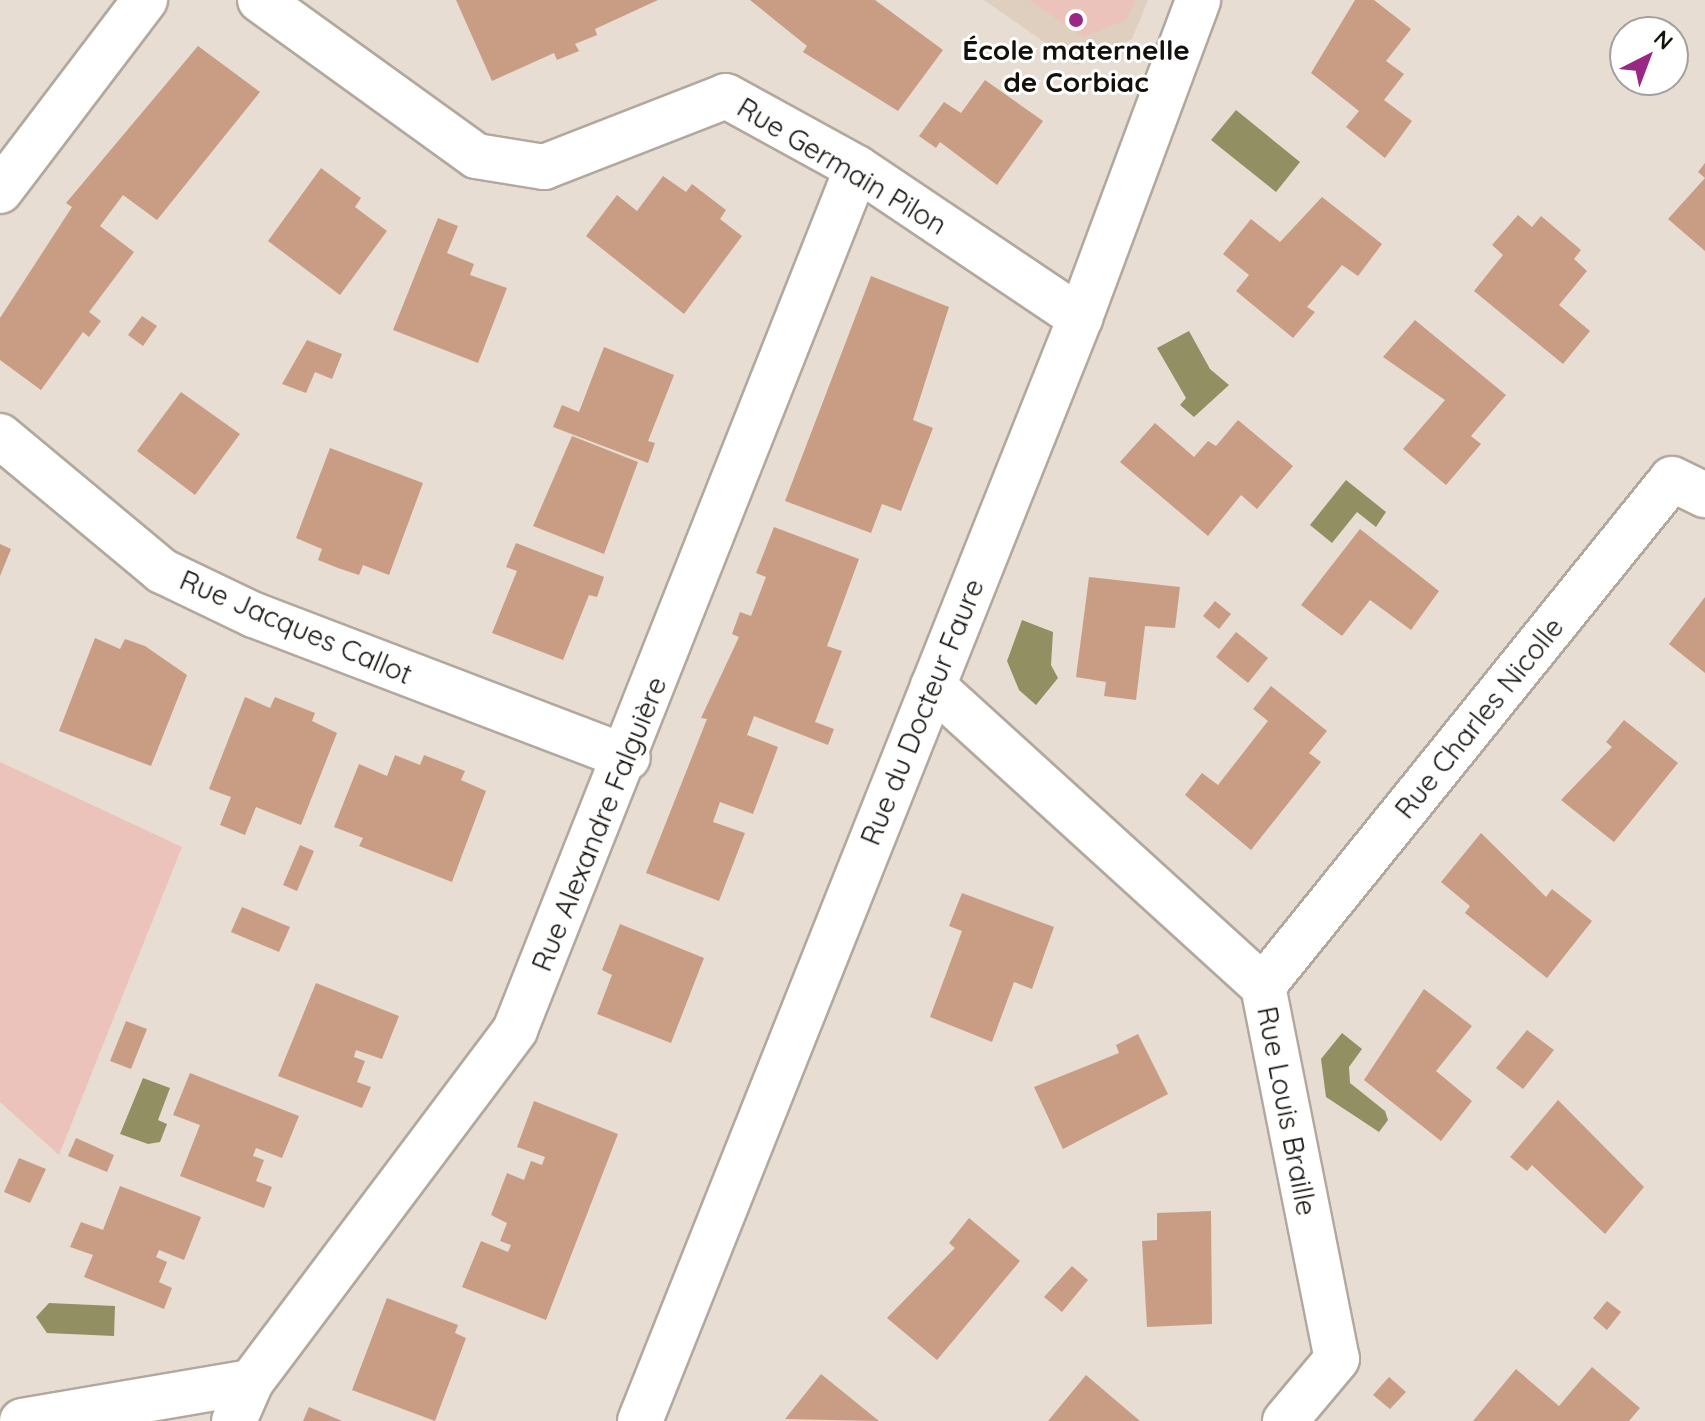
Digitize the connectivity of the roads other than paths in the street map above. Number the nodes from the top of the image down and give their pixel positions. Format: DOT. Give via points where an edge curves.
graph roads {
  1 [pos="145,0"];
  2 [pos="260,0"];
  3 [pos="1198,0"];
  4 [pos="857,168"];
  5 [pos="0,191"];
  6 [pos="1080,318"];
  7 [pos="0,436"];
  8 [pos="1705,495"];
  9 [pos="933,686"];
  10 [pos="628,758"];
  11 [pos="1263,986"];
  12 [pos="242,1402"];
  13 [pos="22,1421"];
  14 [pos="640,1421"];
  15 [pos="1285,1421"];
  1 -- 5 [label="street"];
  2 -- 4 [label="street, Rue Germain Pilon" via="476,156 544,167 726,96"];
  3 -- 6 [label="street, Rue du Docteur Faure"];
  4 -- 6 [label="street, Rue Germain Pilon"];
  4 -- 10 [label="street, Rue Alexandre Falguière"];
  6 -- 9 [label="street, Rue du Docteur Faure"];
  7 -- 10 [label="street, Rue Jacques Callot" via="162,571 254,615"];
  8 -- 11 [label="street, Rue Charles Nicolle" via="1672,479"];
  9 -- 11 [label="street, Rue Louis Braille"];
  9 -- 14 [label="street, Rue du Docteur Faure"];
  10 -- 12 [label="street, Rue Alexandre Falguière" via="515,1030"];
  11 -- 15 [label="street, Rue Louis Braille" via="1337,1359"];
  12 -- 13 [label="street"];
}
